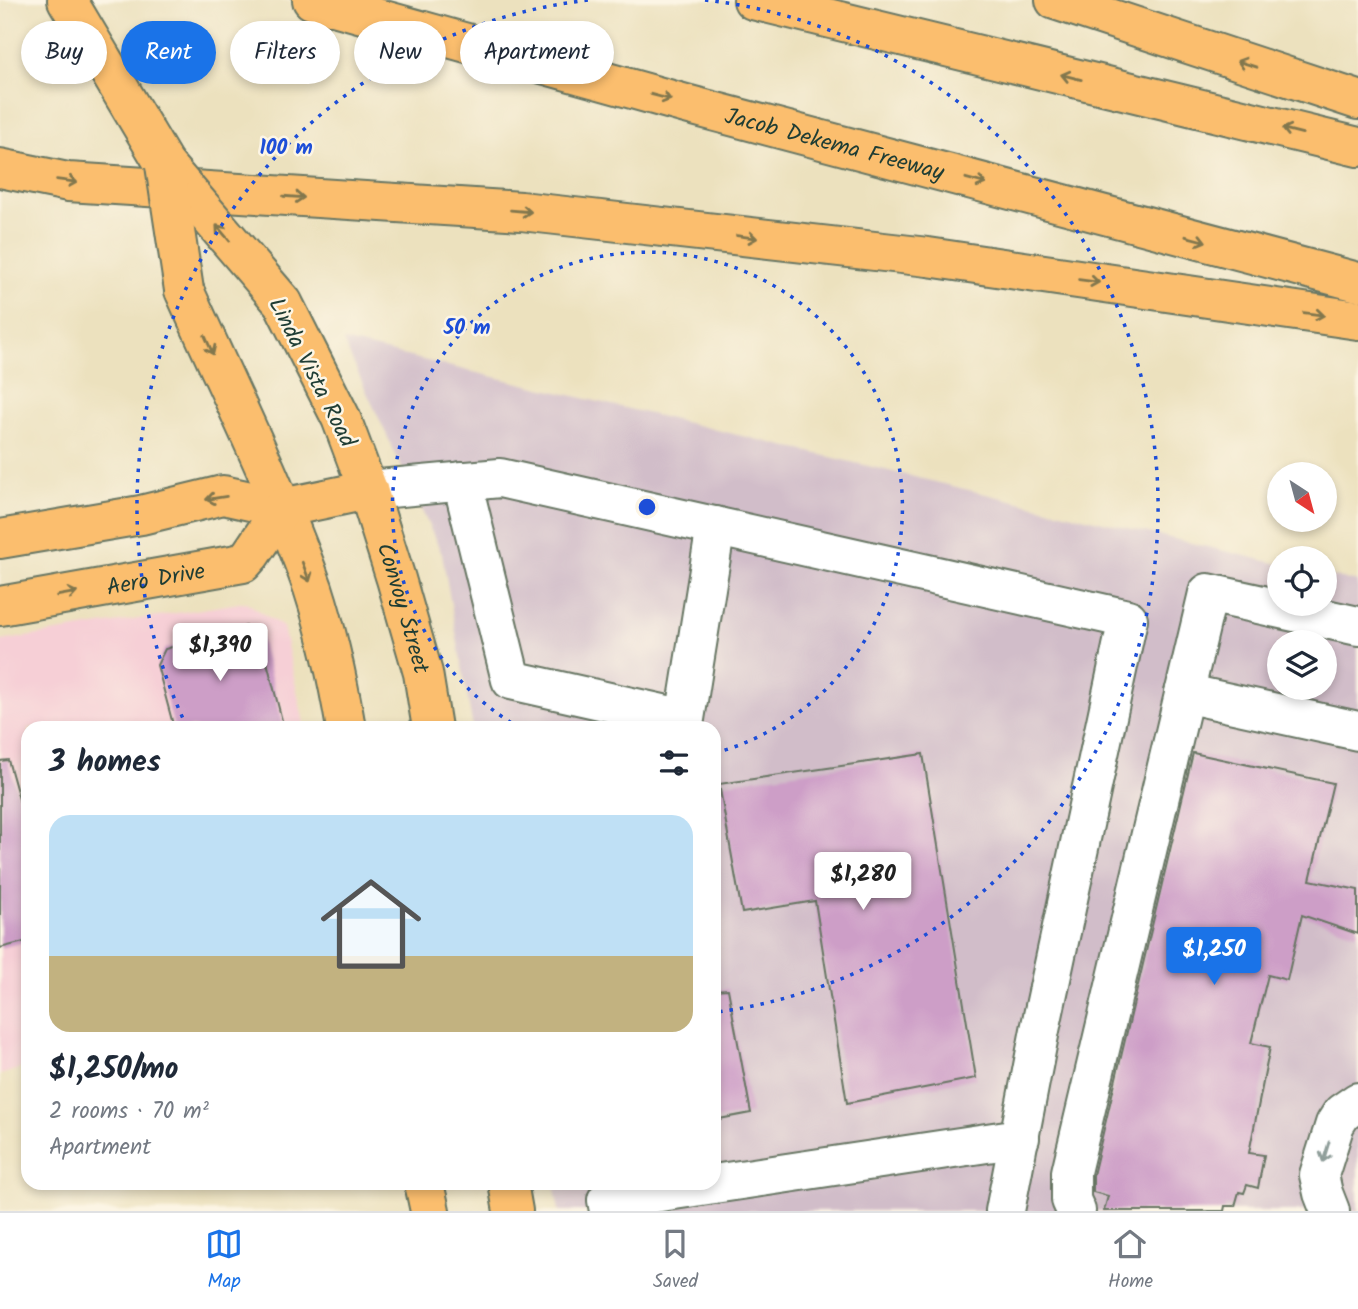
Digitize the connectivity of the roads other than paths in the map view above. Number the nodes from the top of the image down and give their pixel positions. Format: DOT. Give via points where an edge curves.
graph roads {
  1 [pos="67,0"];
  2 [pos="312,0"];
  3 [pos="753,0"];
  4 [pos="1055,0"];
  5 [pos="1358,100"];
  6 [pos="1358,147"];
  7 [pos="166,165"];
  8 [pos="0,168"];
  9 [pos="1358,282"];
  10 [pos="1358,320"];
  11 [pos="462,481"];
  12 [pos="368,490"];
  13 [pos="282,508"];
  14 [pos="716,526"];
  15 [pos="0,539"];
  16 [pos="0,606"];
  17 [pos="1358,626"];
  18 [pos="1184,693"];
  19 [pos="345,721"];
  20 [pos="431,721"];
  21 [pos="1358,732"];
  22 [pos="1358,1102"];
  23 [pos="1020,1138"];
  24 [pos="721,1183"];
  25 [pos="426,1190"];
  26 [pos="509,1190"];
  27 [pos="674,1190"];
  28 [pos="430,1211"];
  29 [pos="513,1211"];
  30 [pos="610,1211"];
  31 [pos="1005,1211"];
  32 [pos="1076,1211"];
  33 [pos="1330,1211"];
  1 -- 7 [label="main road, Linda Vista Road"];
  2 -- 9 [label="main road, Jacob Dekema Freeway, one-way"];
  6 -- 3 [label="main road, one-way"];
  5 -- 4 [label="main road, one-way"];
  12 -- 7 [label="main road, Linda Vista Road, one-way, bridge" via="341,418 283,303"];
  7 -- 13 [label="main road, Linda Vista Road, one-way, bridge" via="184,290"];
  8 -- 10 [label="main road, one-way" via="68,183 535,212 928,257"];
  11 -- 12 [label="lane"];
  11 -- 14 [label="lane" via="500,478"];
  11 -- 14 [label="lane" via="511,680 685,719"];
  12 -- 13 [label="main road"];
  12 -- 20 [label="main road, Convoy Street" via="423,673"];
  13 -- 15 [label="main road, one-way" via="223,495 141,515"];
  16 -- 13 [label="main road, Aero Drive, one-way" via="243,563"];
  13 -- 19 [label="main road, one-way" via="315,595"];
  14 -- 23 [label="lane" via="1128,619"];
  17 -- 18 [label="lane" via="1208,593"];
  18 -- 21 [label="lane"];
  18 -- 32 [label="lane" via="1071,1172 1071,1200"];
  22 -- 33 [label="lane, one-way" via="1335,1124 1319,1175"];
  23 -- 24 [label="lane"];
  23 -- 31 [label="lane"];
  25 -- 28 [label="main road"];
  26 -- 29 [label="main road"];
  27 -- 30 [label="lane" via="607,1200"];
}
